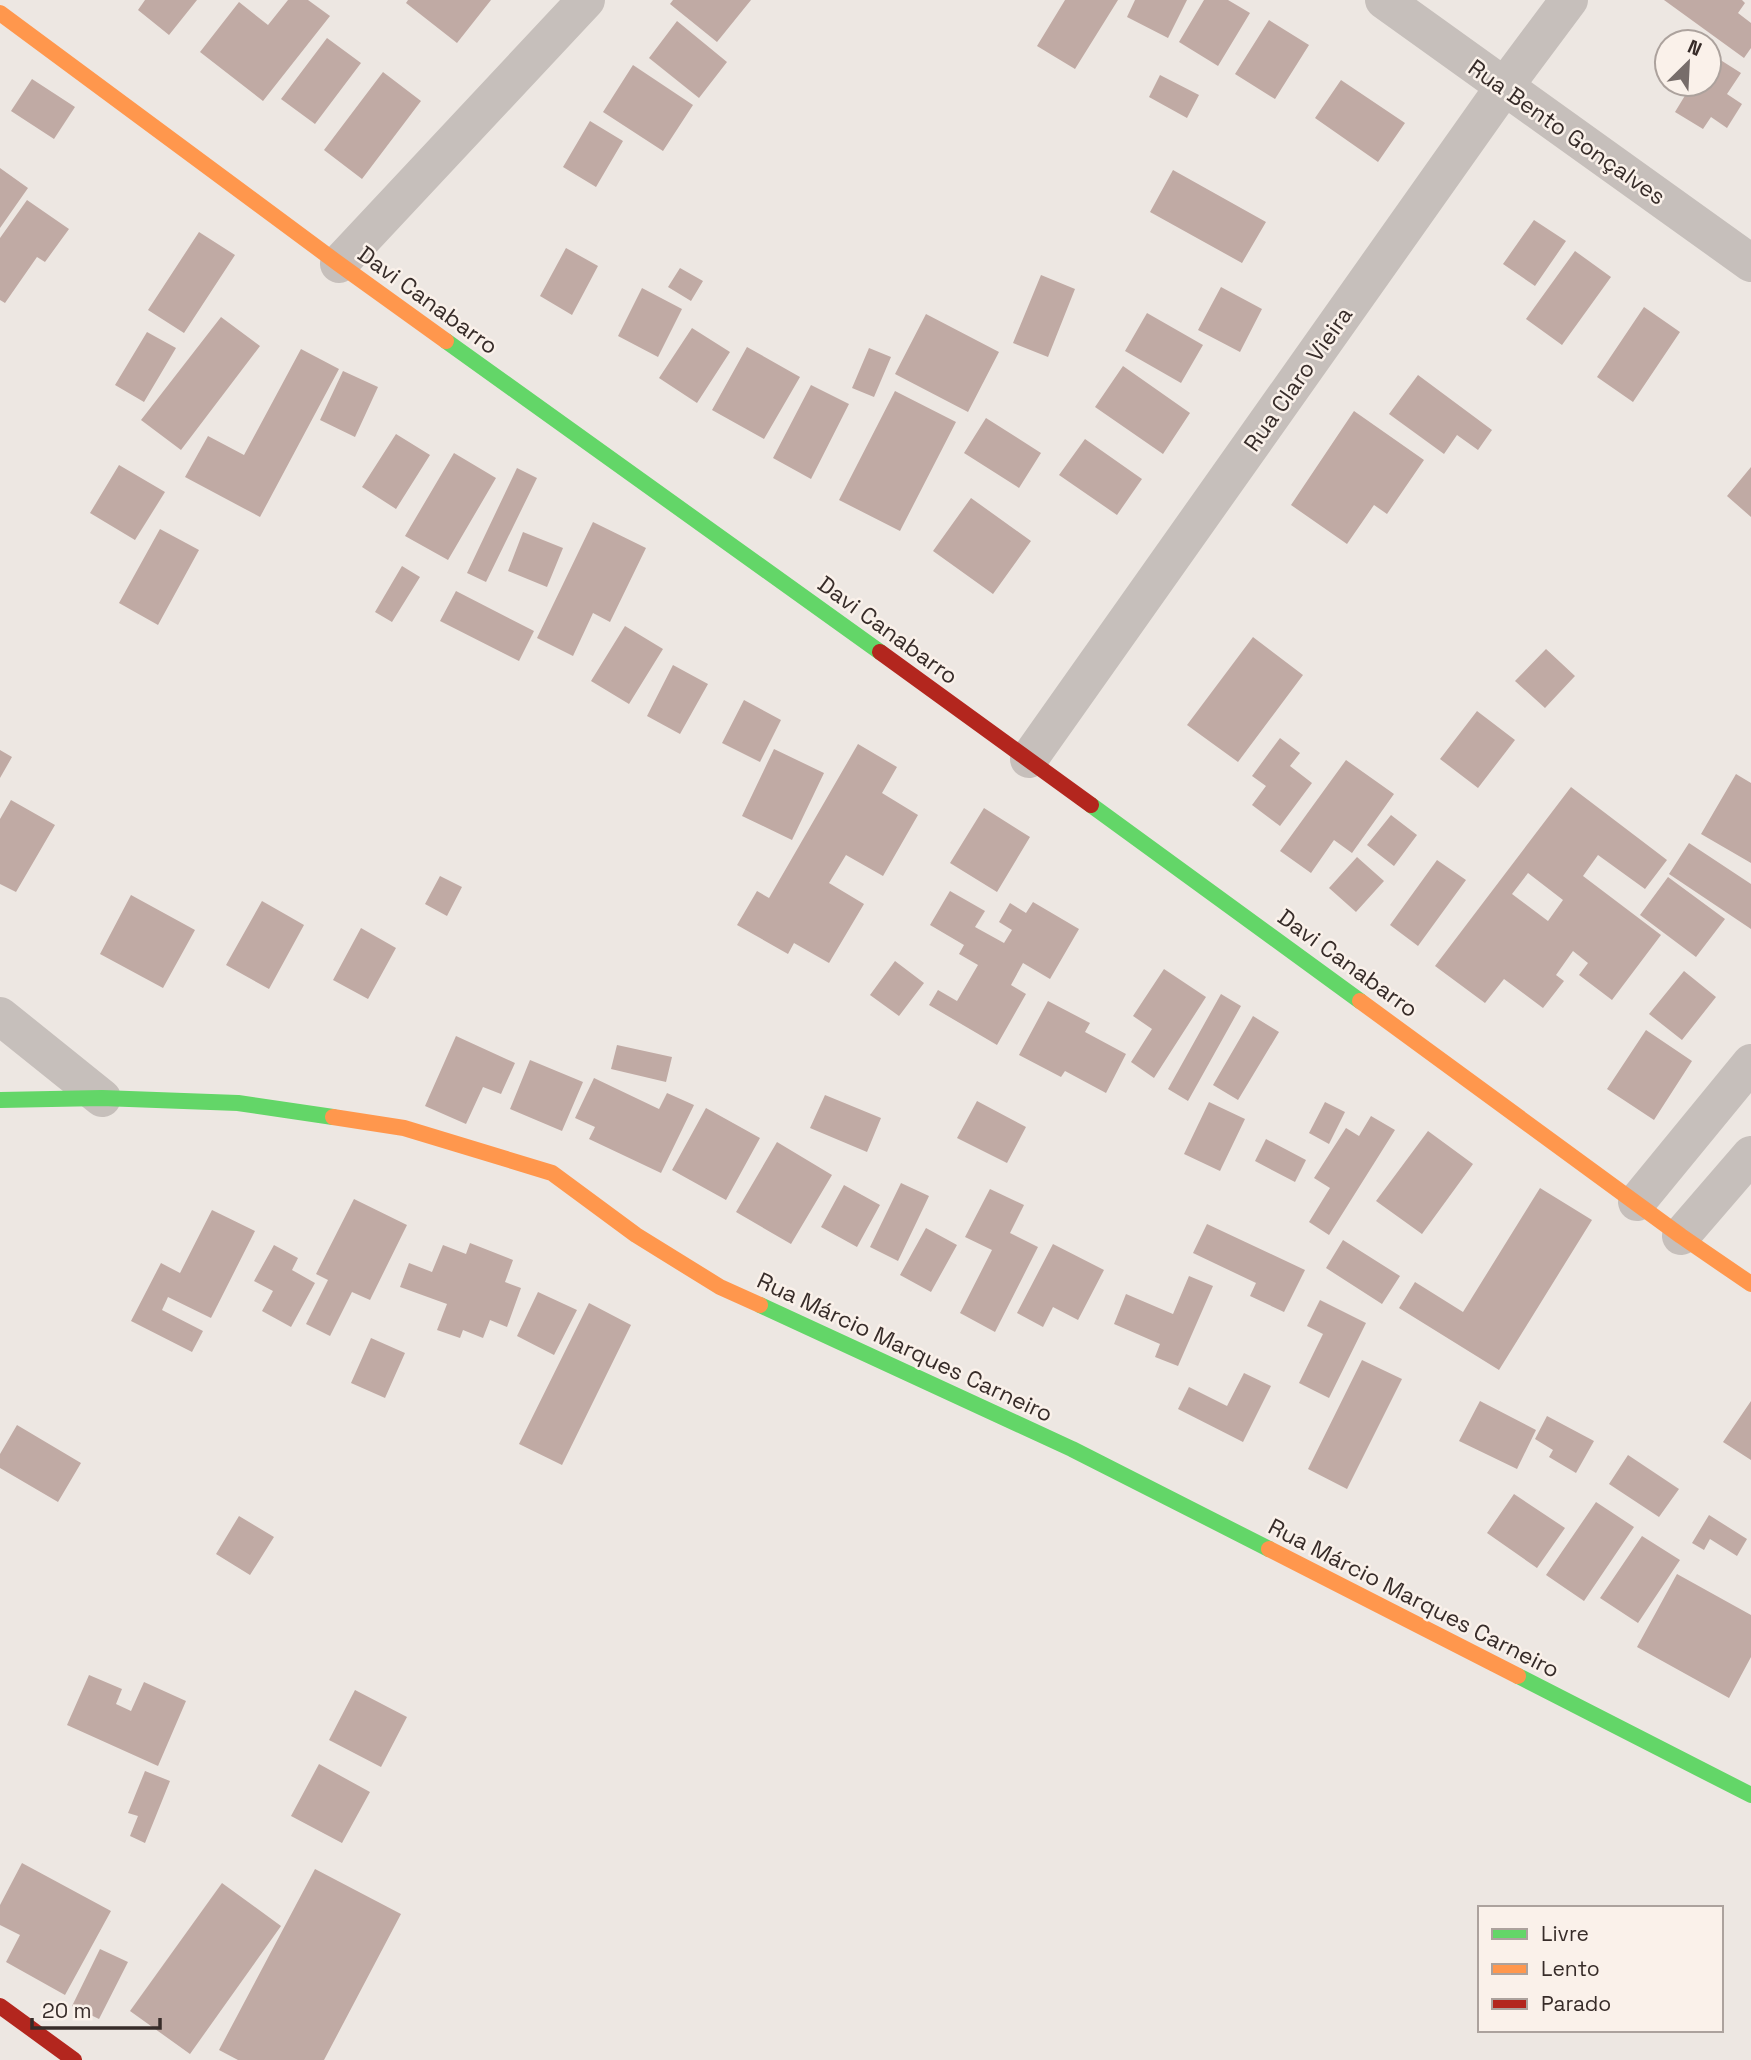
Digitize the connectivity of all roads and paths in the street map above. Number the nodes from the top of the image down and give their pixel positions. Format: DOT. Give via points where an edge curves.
graph roads {
  1 [pos="586,0"];
  2 [pos="1384,0"];
  3 [pos="1569,0"];
  4 [pos="0,13"];
  5 [pos="1504,87"];
  6 [pos="1751,262"];
  7 [pos="339,264"];
  8 [pos="1029,759"];
  9 [pos="0,1016"];
  10 [pos="1751,1063"];
  11 [pos="102,1098"];
  12 [pos="0,1100"];
  13 [pos="1751,1155"];
  14 [pos="1637,1202"];
  15 [pos="1681,1236"];
  16 [pos="1751,1284"];
  17 [pos="1751,1795"];
  18 [pos="0,2006"];
  19 [pos="74,2060"];
  1 -- 7 [label="street"];
  2 -- 5 [label="street, Rua Bento Gonçalves"];
  3 -- 5 [label="street, Rua Claro Vieira"];
  4 -- 7 [label="street, Davi Canabarro"];
  5 -- 6 [label="street, Rua Bento Gonçalves"];
  5 -- 8 [label="street, Rua Claro Vieira"];
  7 -- 8 [label="street, Davi Canabarro"];
  8 -- 14 [label="street, Davi Canabarro"];
  9 -- 11 [label="street"];
  10 -- 14 [label="street"];
  11 -- 12 [label="street, Rua Márcio Marques Carneiro"];
  11 -- 17 [label="street, Rua Márcio Marques Carneiro" via="238,1103 404,1128 552,1173 636,1236 720,1287 1072,1449"];
  13 -- 15 [label="street"];
  14 -- 15 [label="street, Davi Canabarro"];
  15 -- 16 [label="street, Davi Canabarro"];
  18 -- 19 [label="street"];
}
